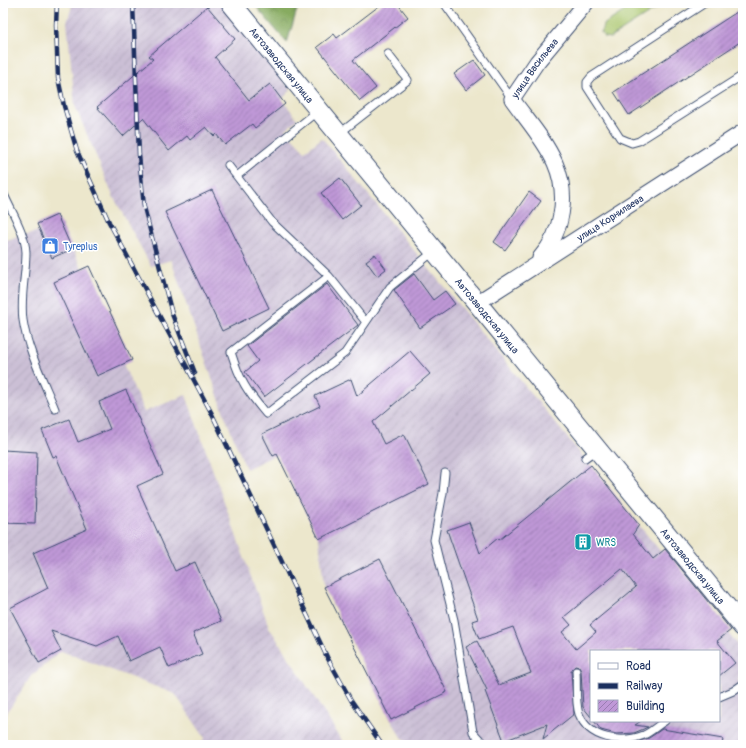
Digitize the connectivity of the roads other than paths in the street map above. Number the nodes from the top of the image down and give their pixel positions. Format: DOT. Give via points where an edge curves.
graph roads {
  1 [pos="231,3"];
  2 [pos="444,3"];
  3 [pos="586,3"];
  4 [pos="705,3"];
  5 [pos="388,54"];
  6 [pos="743,75"];
  7 [pos="512,99"];
  8 [pos="319,110"];
  9 [pos="743,132"];
  10 [pos="338,134"];
  11 [pos="228,165"];
  12 [pos="237,176"];
  13 [pos="3,192"];
  14 [pos="435,251"];
  15 [pos="535,265"];
  16 [pos="329,276"];
  17 [pos="477,303"];
  18 [pos="365,321"];
  19 [pos="55,409"];
  20 [pos="445,473"];
  21 [pos="743,627"];
  22 [pos="576,671"];
  23 [pos="743,684"];
  24 [pos="720,697"];
  25 [pos="664,722"];
  26 [pos="485,745"];
  1 -- 8 [label="street, Автозаводская улица"];
  2 -- 7 [label="lane"];
  3 -- 7 [label="street, улица Васильева"];
  4 -- 6 [label="lane" via="591,77 587,82 587,88 620,138 632,142 639,141"];
  5 -- 10 [label="lane" via="408,80"];
  7 -- 15 [label="street, улица Васильева" via="555,163 562,184 563,207 558,228 549,249"];
  8 -- 10 [label="street, Автозаводская улица"];
  8 -- 12 [label="lane"];
  9 -- 15 [label="street, улица Корнилаева"];
  10 -- 14 [label="street, Автозаводская улица"];
  11 -- 12 [label="lane"];
  12 -- 16 [label="lane" via="272,222"];
  13 -- 19 [label="lane" via="23,236 26,251 22,302 25,327"];
  14 -- 17 [label="street, Автозаводская улица"];
  14 -- 18 [label="lane" via="390,288"];
  15 -- 17 [label="street, улица Корнилаева"];
  16 -- 18 [label="lane"];
  16 -- 18 [label="lane" via="231,352 238,376 266,414 345,353"];
  17 -- 21 [label="street, Автозаводская улица" via="591,453"];
  20 -- 26 [label="lane" via="434,540 454,620 472,732"];
  22 -- 25 [label="lane" via="578,708 585,725 591,731 607,737 629,738 644,735"];
  23 -- 24 [label="lane"];
}
